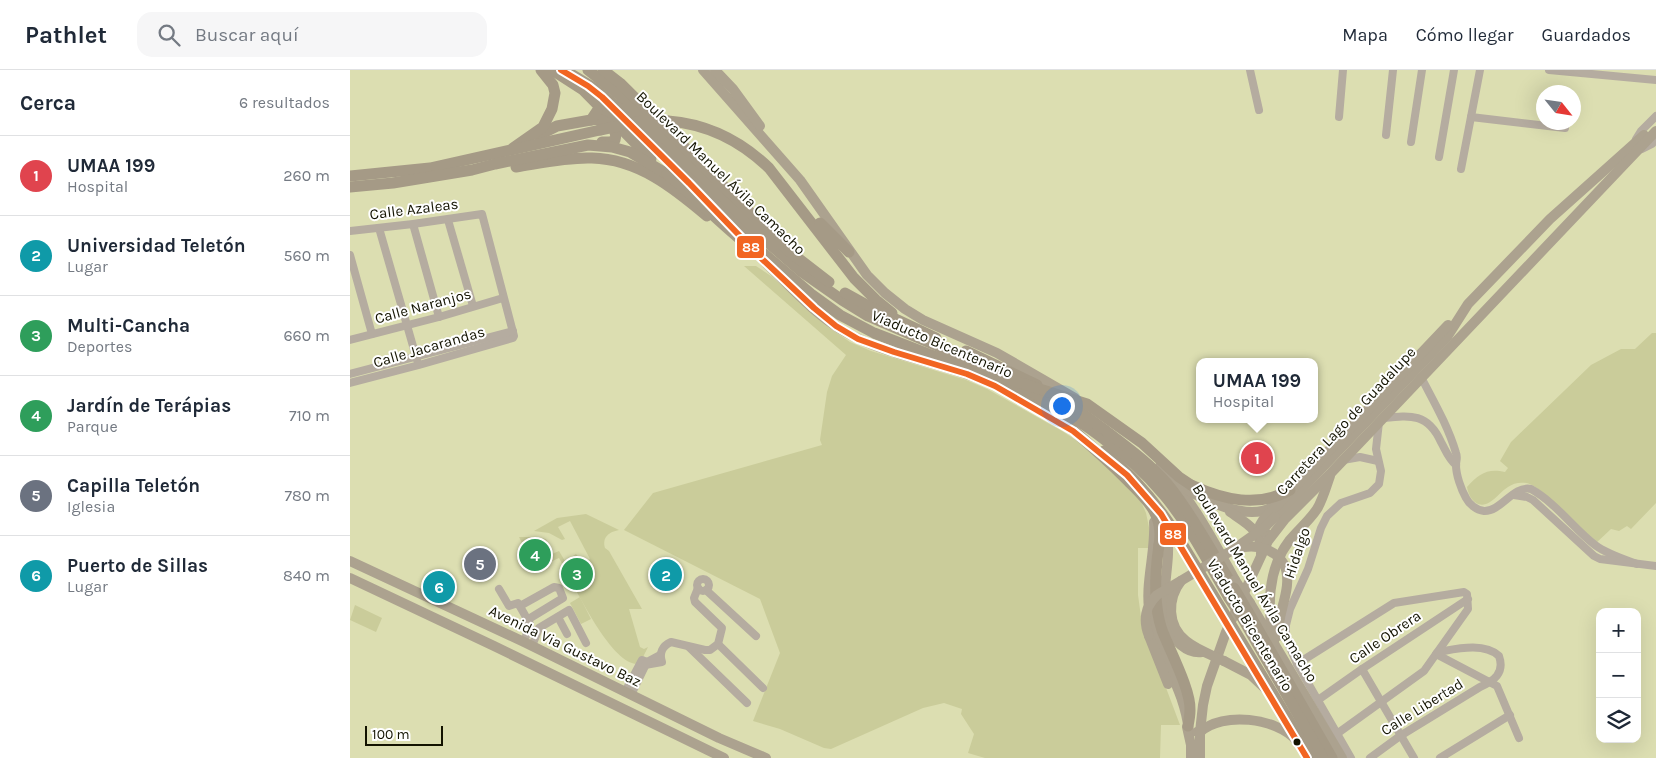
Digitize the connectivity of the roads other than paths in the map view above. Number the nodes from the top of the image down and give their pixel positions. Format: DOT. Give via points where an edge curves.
graph roads {
  1 [pos="541,70"];
  2 [pos="552,70"];
  3 [pos="561,70"];
  4 [pos="565,70"];
  5 [pos="588,70"];
  6 [pos="603,70"];
  7 [pos="703,70"];
  8 [pos="715,70"];
  9 [pos="1250,70"];
  10 [pos="1343,70"];
  11 [pos="1393,70"];
  12 [pos="1422,70"];
  13 [pos="1454,70"];
  14 [pos="1480,70"];
  15 [pos="1549,70"];
  16 [pos="1656,80"];
  17 [pos="581,91"];
  18 [pos="1259,110"];
  19 [pos="594,116"];
  20 [pos="613,116"];
  21 [pos="1656,116"];
  22 [pos="1471,117"];
  23 [pos="1339,118"];
  24 [pos="1656,124"];
  25 [pos="1536,125"];
  26 [pos="1656,131"];
  27 [pos="1386,135"];
  28 [pos="764,139"];
  29 [pos="1656,139"];
  30 [pos="1411,142"];
  31 [pos="1635,148"];
  32 [pos="510,150"];
  33 [pos="562,150"];
  34 [pos="1439,157"];
  35 [pos="769,168"];
  36 [pos="1461,169"];
  37 [pos="472,170"];
  38 [pos="667,174"];
  39 [pos="350,176"];
  40 [pos="350,187"];
  41 [pos="448,220"];
  42 [pos="413,224"];
  43 [pos="379,228"];
  44 [pos="350,231"];
  45 [pos="849,252"];
  46 [pos="350,255"];
  47 [pos="762,259"];
  48 [pos="774,263"];
  49 [pos="503,298"];
  50 [pos="1468,304"];
  51 [pos="473,306"];
  52 [pos="438,317"];
  53 [pos="407,325"];
  54 [pos="909,326"];
  55 [pos="372,334"];
  56 [pos="514,334"];
  57 [pos="350,340"];
  58 [pos="416,356"];
  59 [pos="931,356"];
  60 [pos="419,365"];
  61 [pos="350,374"];
  62 [pos="1422,377"];
  63 [pos="350,383"];
  64 [pos="1058,417"];
  65 [pos="1381,420"];
  66 [pos="1343,460"];
  67 [pos="1378,461"];
  68 [pos="1456,465"];
  69 [pos="1331,473"];
  70 [pos="1185,486"];
  71 [pos="1290,490"];
  72 [pos="1149,499"];
  73 [pos="1220,500"];
  74 [pos="1262,500"];
  75 [pos="1278,503"];
  76 [pos="1236,504"];
  77 [pos="1164,519"];
  78 [pos="1274,532"];
  79 [pos="1231,551"];
  80 [pos="1259,560"];
  81 [pos="350,561"];
  82 [pos="1656,566"];
  83 [pos="350,578"];
  84 [pos="1184,579"];
  85 [pos="499,589"];
  86 [pos="1233,589"];
  87 [pos="563,598"];
  88 [pos="1468,599"];
  89 [pos="520,606"];
  90 [pos="569,610"];
  91 [pos="1247,611"];
  92 [pos="558,617"];
  93 [pos="528,620"];
  94 [pos="567,634"];
  95 [pos="1230,634"];
  96 [pos="756,636"];
  97 [pos="1167,641"];
  98 [pos="1274,642"];
  99 [pos="586,643"];
  100 [pos="528,644"];
  101 [pos="718,644"];
  102 [pos="687,645"];
  103 [pos="1202,652"];
  104 [pos="1437,653"];
  105 [pos="1281,654"];
  106 [pos="1297,664"];
  107 [pos="1362,669"];
  108 [pos="1491,682"];
  109 [pos="762,688"];
  110 [pos="1268,691"];
  111 [pos="628,694"];
  112 [pos="1318,700"];
  113 [pos="747,702"];
  114 [pos="1382,702"];
  115 [pos="647,703"];
  116 [pos="611,704"];
  117 [pos="630,712"];
  118 [pos="1510,715"];
  119 [pos="1188,729"];
  120 [pos="1200,732"];
  121 [pos="1338,733"];
  122 [pos="1400,736"];
  123 [pos="1297,738"];
  124 [pos="1519,738"];
  125 [pos="724,758"];
  126 [pos="766,758"];
  127 [pos="1191,758"];
  128 [pos="1200,758"];
  129 [pos="1307,758"];
  130 [pos="1312,758"];
  131 [pos="1323,758"];
  132 [pos="1332,758"];
  133 [pos="1342,758"];
  134 [pos="1351,758"];
  135 [pos="1370,758"];
  136 [pos="1414,758"];
  137 [pos="1440,758"];
  1 -- 32 [label="highway" via="555,92 552,109 543,126"];
  2 -- 17 [label="highway"];
  3 -- 20 [label="main road, Boulevard Manuel Ávila Camacho" via="588,86"];
  4 -- 48 [label="highway, Viaducto Bicentenario, bridge" via="619,108"];
  5 -- 86 [label="highway, Boulevard Manuel Ávila Camacho" via="622,96 714,191 802,272 868,316 1021,385 1088,427 1137,466 1165,495"];
  6 -- 54 [label="highway, Boulevard Manuel Ávila Camacho" via="620,83 790,252 846,294"];
  7 -- 28 [label="main road, Boulevard Manuel Ávila Camacho"];
  8 -- 28 [label="main road" via="758,122"];
  9 -- 18 [label="street"];
  10 -- 23 [label="street"];
  11 -- 27 [label="street"];
  12 -- 30 [label="street"];
  13 -- 34 [label="street"];
  14 -- 22 [label="street"];
  15 -- 16 [label="street"];
  17 -- 19 [label="highway"];
  17 -- 20 [label="highway"];
  19 -- 20 [label="highway"];
  19 -- 32 [label="highway" via="557,126"];
  19 -- 33 [label="highway" via="608,123 615,133 614,140 585,142"];
  20 -- 38 [label="highway"];
  20 -- 47 [label="main road, Boulevard Manuel Ávila Camacho" via="689,183"];
  21 -- 31 [label="street, Carretera Lago de Guadalupe" via="1641,131"];
  22 -- 25 [label="street"];
  22 -- 36 [label="street"];
  24 -- 31 [label="main road"];
  26 -- 31 [label="main road"];
  28 -- 45 [label="main road, Boulevard Manuel Ávila Camacho" via="800,180"];
  29 -- 31 [label="street, Carretera Lago de Guadalupe" via="1652,144"];
  31 -- 50 [label="main road, Carretera Lago de Guadalupe" via="1550,218"];
  31 -- 62 [label="main road, Carretera Lago de Guadalupe"];
  32 -- 35 [label="highway, bridge" via="642,121 685,122 738,143"];
  32 -- 39 [label="highway" via="430,168"];
  33 -- 37 [label="highway"];
  33 -- 38 [label="highway" via="588,145 612,147 630,152"];
  35 -- 45 [label="highway"];
  35 -- 54 [label="highway" via="859,284"];
  37 -- 40 [label="highway"];
  37 -- 47 [label="highway" via="500,170 593,158 632,166 661,180"];
  38 -- 48 [label="highway, bridge" via="733,235"];
  41 -- 42 [label="street, Calle Azaleas"];
  41 -- 49 [label="street, Calle Azaleas" via="482,214"];
  41 -- 51 [label="street"];
  42 -- 43 [label="street, Calle Azaleas"];
  42 -- 52 [label="street"];
  43 -- 44 [label="street, Calle Azaleas"];
  43 -- 53 [label="street"];
  45 -- 70 [label="main road, Boulevard Manuel Ávila Camacho" via="867,275 905,309 997,353 1068,393"];
  46 -- 55 [label="street"];
  47 -- 72 [label="main road, Boulevard Manuel Ávila Camacho" via="814,308 847,333 995,386 1073,431 1127,475"];
  48 -- 59 [label="highway, Viaducto Bicentenario" via="840,315 874,334"];
  49 -- 51 [label="street, Calle Naranjos"];
  49 -- 56 [label="street"];
  50 -- 71 [label="main road"];
  50 -- 79 [label="main road, Carretera Lago de Guadalupe, bridge" via="1446,337 1276,517"];
  51 -- 52 [label="street, Calle Naranjos"];
  52 -- 53 [label="street, Calle Naranjos"];
  53 -- 55 [label="street, Calle Naranjos"];
  53 -- 58 [label="street"];
  54 -- 86 [label="highway, Boulevard Manuel Ávila Camacho" via="1032,382 1064,401 1142,458 1172,490"];
  55 -- 57 [label="street, Calle Naranjos"];
  56 -- 58 [label="street, Calle Jacarandas"];
  56 -- 60 [label="street, Calle Jacarandas"];
  58 -- 60 [label="street"];
  58 -- 61 [label="street, Calle Jacarandas"];
  59 -- 64 [label="highway, Viaducto Bicentenario, bridge" via="993,380"];
  59 -- 70 [label="highway, bridge" via="962,362 1087,404 1142,444"];
  60 -- 63 [label="street, Calle Jacarandas"];
  62 -- 65 [label="main road, Carretera Lago de Guadalupe"];
  62 -- 68 [label="street" via="1458,456"];
  64 -- 97 [label="highway, bridge" via="1112,465 1150,505 1158,521 1157,599 1160,623"];
  64 -- 123 [label="highway, Viaducto Bicentenario, bridge" via="1123,467 1159,508 1207,582"];
  65 -- 66 [label="main road, Carretera Lago de Guadalupe"];
  65 -- 67 [label="street, Hidalgo" via="1376,449"];
  65 -- 68 [label="street" via="1402,416 1424,420 1437,432 1449,459"];
  66 -- 67 [label="street" via="1360,457"];
  66 -- 69 [label="main road, Carretera Lago de Guadalupe"];
  67 -- 106 [label="street, Hidalgo" via="1381,478 1375,488 1335,506 1321,528 1286,624 1286,638"];
  68 -- 82 [label="street" via="1466,498 1477,509 1491,510 1514,495 1527,497 1594,556"];
  69 -- 78 [label="main road, Carretera Lago de Guadalupe"];
  69 -- 98 [label="main road" via="1316,511 1285,547 1276,566 1270,606"];
  70 -- 73 [label="highway"];
  70 -- 76 [label="main road"];
  70 -- 86 [label="main road, Boulevard Manuel Ávila Camacho"];
  71 -- 74 [label="highway"];
  71 -- 75 [label="main road"];
  72 -- 77 [label="main road, Boulevard Manuel Ávila Camacho"];
  72 -- 119 [label="main road" via="1154,530 1148,596 1150,616 1184,704"];
  73 -- 74 [label="highway"];
  73 -- 75 [label="main road" via="1242,512 1252,513"];
  73 -- 76 [label="highway"];
  73 -- 80 [label="main road" via="1257,532 1261,543"];
  74 -- 76 [label="main road" via="1246,505"];
  75 -- 78 [label="main road" via="1260,525 1264,533"];
  77 -- 95 [label="main road, Boulevard Manuel Ávila Camacho, bridge"];
  77 -- 103 [label="main road" via="1169,545 1166,621 1179,644"];
  78 -- 80 [label="main road, Carretera Lago de Guadalupe"];
  79 -- 84 [label="main road, Carretera Lago de Guadalupe, bridge"];
  79 -- 105 [label="main road, bridge" via="1246,546 1262,547 1274,553 1285,566 1287,585 1278,631"];
  80 -- 95 [label="main road, Carretera Lago de Guadalupe"];
  81 -- 100 [label="main road, Avenida Via Gustavo Baz"];
  83 -- 116 [label="main road, Avenida Via Gustavo Baz"];
  84 -- 110 [label="main road, bridge" via="1171,602 1175,628 1181,637 1251,675"];
  84 -- 119 [label="main road, Carretera Lago de Guadalupe, bridge" via="1160,592 1151,602 1145,621"];
  85 -- 89 [label="street" via="509,606 518,603"];
  86 -- 91 [label="highway, bridge"];
  86 -- 91 [label="main road, Boulevard Manuel Ávila Camacho, bridge"];
  87 -- 89 [label="street" via="559,588 554,586"];
  87 -- 90 [label="street"];
  87 -- 93 [label="street"];
  88 -- 104 [label="street" via="1468,609"];
  88 -- 106 [label="street" via="1464,592 1394,604"];
  88 -- 107 [label="street, Calle Obrera"];
  89 -- 93 [label="street"];
  90 -- 92 [label="street"];
  90 -- 99 [label="street"];
  91 -- 98 [label="main road, Boulevard Manuel Ávila Camacho"];
  91 -- 131 [label="highway"];
  91 -- 132 [label="highway"];
  92 -- 94 [label="street"];
  92 -- 100 [label="street" via="539,628"];
  93 -- 100 [label="street"];
  95 -- 103 [label="main road"];
  95 -- 110 [label="main road, Boulevard Manuel Ávila Camacho"];
  95 -- 120 [label="main road, Carretera Lago de Guadalupe" via="1207,686"];
  96 -- 101 [label="street" via="702,589 694,598 695,602 722,628"];
  97 -- 103 [label="main road" via="1184,652"];
  97 -- 119 [label="highway" via="1189,701"];
  98 -- 105 [label="main road, Boulevard Manuel Ávila Camacho"];
  100 -- 111 [label="main road, Avenida Via Gustavo Baz"];
  101 -- 102 [label="street" via="710,650"];
  101 -- 109 [label="street"];
  102 -- 111 [label="street" via="671,642 664,647 661,659 644,663"];
  102 -- 113 [label="street"];
  104 -- 108 [label="street"];
  104 -- 108 [label="street" via="1469,648 1495,652 1501,666"];
  104 -- 114 [label="street" via="1420,675"];
  105 -- 133 [label="main road, Boulevard Manuel Ávila Camacho"];
  106 -- 112 [label="street, Hidalgo"];
  107 -- 112 [label="street, Calle Obrera"];
  107 -- 114 [label="street"];
  108 -- 118 [label="street" via="1499,688"];
  108 -- 122 [label="street, Calle Libertad"];
  110 -- 123 [label="main road, Boulevard Manuel Ávila Camacho"];
  111 -- 115 [label="main road, Avenida Via Gustavo Baz"];
  111 -- 116 [label="main road" via="622,702"];
  112 -- 121 [label="street, Hidalgo"];
  114 -- 121 [label="street"];
  114 -- 122 [label="street"];
  115 -- 117 [label="main road" via="635,705"];
  115 -- 126 [label="main road, Avenida Via Gustavo Baz"];
  116 -- 117 [label="main road, Avenida Via Gustavo Baz"];
  117 -- 125 [label="main road, Avenida Via Gustavo Baz"];
  118 -- 124 [label="street"];
  118 -- 137 [label="street"];
  119 -- 120 [label="main road"];
  119 -- 127 [label="main road, Carretera Lago de Guadalupe"];
  120 -- 123 [label="main road" via="1216,722 1247,720 1276,726"];
  120 -- 128 [label="main road, Carretera Lago de Guadalupe"];
  121 -- 134 [label="street, Hidalgo"];
  122 -- 135 [label="street, Calle Libertad"];
  122 -- 136 [label="street"];
  123 -- 129 [label="main road, Boulevard Manuel Ávila Camacho"];
  123 -- 130 [label="highway, Viaducto Bicentenario"];
}
